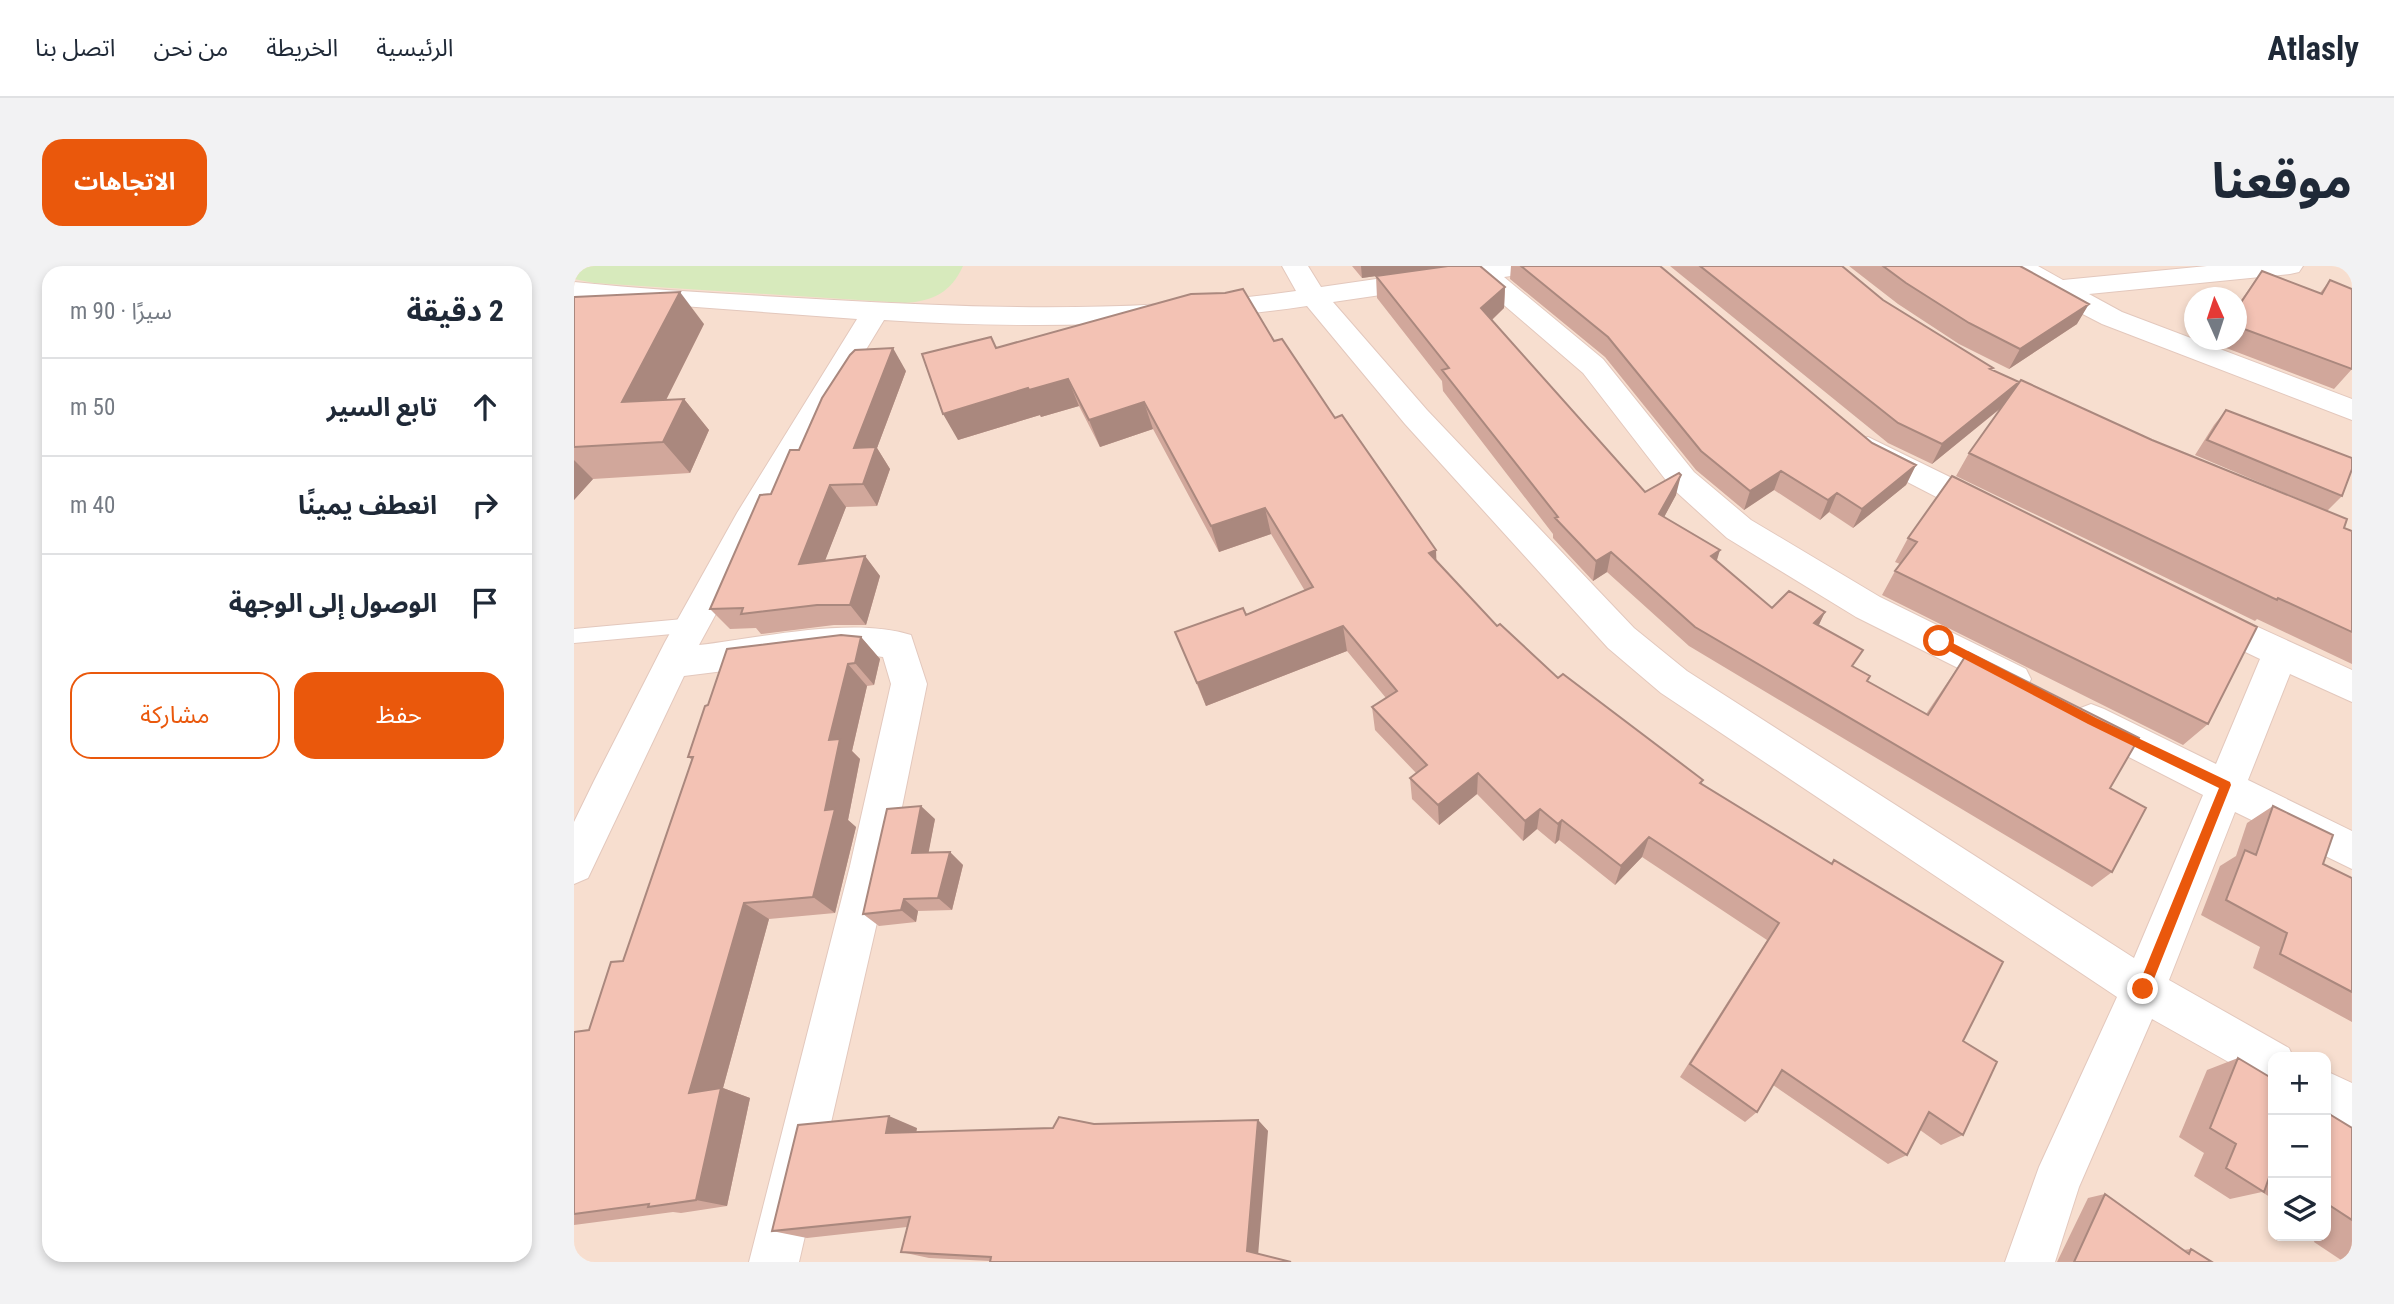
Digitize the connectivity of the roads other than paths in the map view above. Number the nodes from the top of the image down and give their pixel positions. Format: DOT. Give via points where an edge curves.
graph roads {
  1 [pos="1529,266"];
  2 [pos="2018,266"];
  3 [pos="2290,266"];
  4 [pos="1481,271"];
  5 [pos="1304,281"];
  6 [pos="2056,289"];
  7 [pos="574,290"];
  8 [pos="876,311"];
  9 [pos="2352,410"];
  10 [pos="1842,427"];
  11 [pos="2010,520"];
  12 [pos="2182,606"];
  13 [pos="694,625"];
  14 [pos="574,636"];
  15 [pos="2280,654"];
  16 [pos="673,663"];
  17 [pos="2352,687"];
  18 [pos="2226,785"];
  19 [pos="2352,851"];
  20 [pos="574,865"];
  21 [pos="2143,989"];
  22 [pos="2268,1061"];
  23 [pos="2331,1097"];
  24 [pos="2352,1109"];
  25 [pos="774,1262"];
  26 [pos="2030,1262"];
  1 -- 4 [label="street"];
  2 -- 6 [label="street"];
  3 -- 6 [label="street"];
  4 -- 5 [label="street"];
  4 -- 18 [label="street" via="1593,366 1683,480 1739,529 1868,607"];
  5 -- 8 [label="street" via="1234,308 1134,316"];
  5 -- 21 [label="street" via="1426,427 1620,638 1648,662"];
  6 -- 9 [label="street" via="2112,318"];
  7 -- 8 [label="street"];
  8 -- 13 [label="street" via="809,414"];
  10 -- 11 [label="street" via="1876,453"];
  12 -- 15 [label="street"];
  13 -- 14 [label="lane"];
  13 -- 16 [label="street"];
  15 -- 17 [label="street"];
  15 -- 18 [label="street"];
  16 -- 20 [label="street"];
  16 -- 25 [label="street" via="860,640 898,645 909,684"];
  18 -- 19 [label="street"];
  18 -- 21 [label="street"];
  21 -- 22 [label="street"];
  21 -- 26 [label="street" via="2056,1184"];
  23 -- 24 [label="street"];
}
